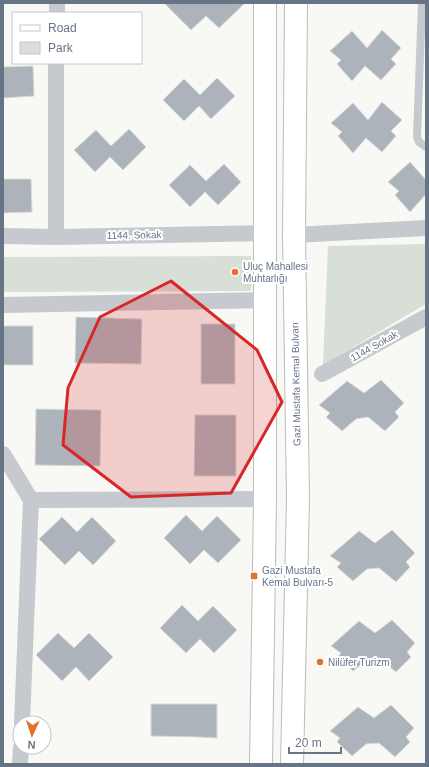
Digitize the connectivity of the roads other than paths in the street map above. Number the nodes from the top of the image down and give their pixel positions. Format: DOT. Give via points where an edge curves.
graph roads {
  1 [pos="265,3"];
  2 [pos="296,3"];
  3 [pos="422,3"];
  4 [pos="56,64"];
  5 [pos="426,147"];
  6 [pos="426,228"];
  7 [pos="266,233"];
  8 [pos="294,235"];
  9 [pos="3,236"];
  10 [pos="56,237"];
  11 [pos="266,300"];
  12 [pos="3,305"];
  13 [pos="426,317"];
  14 [pos="322,374"];
  15 [pos="3,454"];
  16 [pos="266,499"];
  17 [pos="31,500"];
  18 [pos="22,715"];
  19 [pos="261,764"];
  20 [pos="292,764"];
  1 -- 7 [label="main road"];
  2 -- 8 [label="main road, Gazi Mustafa Kemal Bulvarı"];
  3 -- 5 [label="lane" via="416,137"];
  4 -- 10 [label="street"];
  6 -- 8 [label="street"];
  7 -- 10 [label="street, 1144. Sokak"];
  7 -- 11 [label="main road"];
  8 -- 20 [label="main road, Gazi Mustafa Kemal Bulvarı" via="298,498"];
  9 -- 10 [label="street, 1144. Sokak"];
  11 -- 12 [label="street"];
  11 -- 16 [label="main road"];
  13 -- 14 [label="street, 1144 Sokak"];
  15 -- 17 [label="street"];
  16 -- 17 [label="street"];
  16 -- 19 [label="main road"];
  17 -- 18 [label="street"];
}
